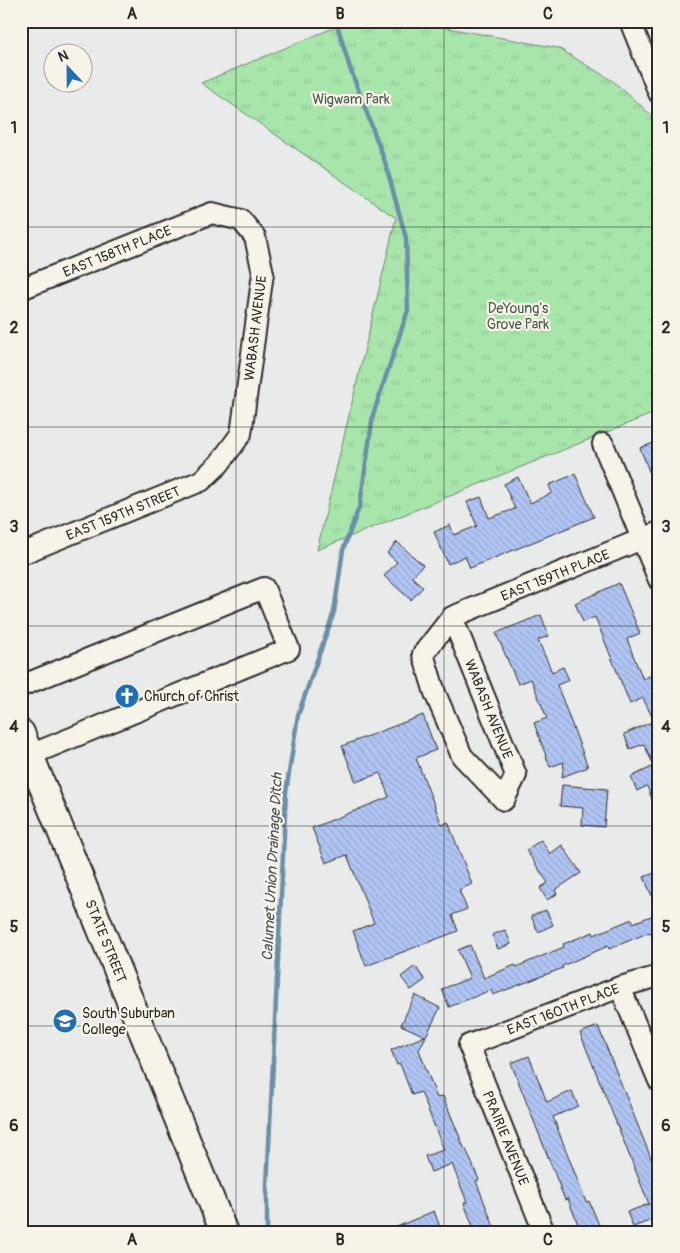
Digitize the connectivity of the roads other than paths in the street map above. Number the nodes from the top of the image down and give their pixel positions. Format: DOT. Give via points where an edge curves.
graph roads {
  1 [pos="631,25"];
  2 [pos="659,93"];
  3 [pos="212,214"];
  4 [pos="21,288"];
  5 [pos="604,444"];
  6 [pos="220,464"];
  7 [pos="650,536"];
  8 [pos="21,554"];
  9 [pos="659,580"];
  10 [pos="452,618"];
  11 [pos="21,686"];
  12 [pos="26,744"];
  13 [pos="659,976"];
  14 [pos="620,987"];
  15 [pos="468,1045"];
  16 [pos="659,1081"];
  17 [pos="224,1232"];
  18 [pos="544,1232"];
  1 -- 2 [label="street"];
  3 -- 4 [label="street, EAST 158TH PLACE"];
  3 -- 6 [label="street, WABASH AVENUE" via="241,220 255,237 263,273 241,434"];
  5 -- 7 [label="street"];
  6 -- 8 [label="street, EAST 159TH STREET" via="201,481"];
  7 -- 9 [label="street"];
  7 -- 10 [label="street, EAST 159TH PLACE"];
  10 -- 10 [label="street, WABASH AVENUE" via="516,775 504,800 462,756 428,670 424,654"];
  11 -- 12 [label="street" via="264,588 289,649"];
  12 -- 17 [label="main road, STATE STREET"];
  13 -- 14 [label="street, EAST 160TH PLACE"];
  14 -- 15 [label="street, EAST 160TH PLACE"];
  14 -- 16 [label="street"];
  15 -- 18 [label="street, PRAIRIE AVENUE"];
}
